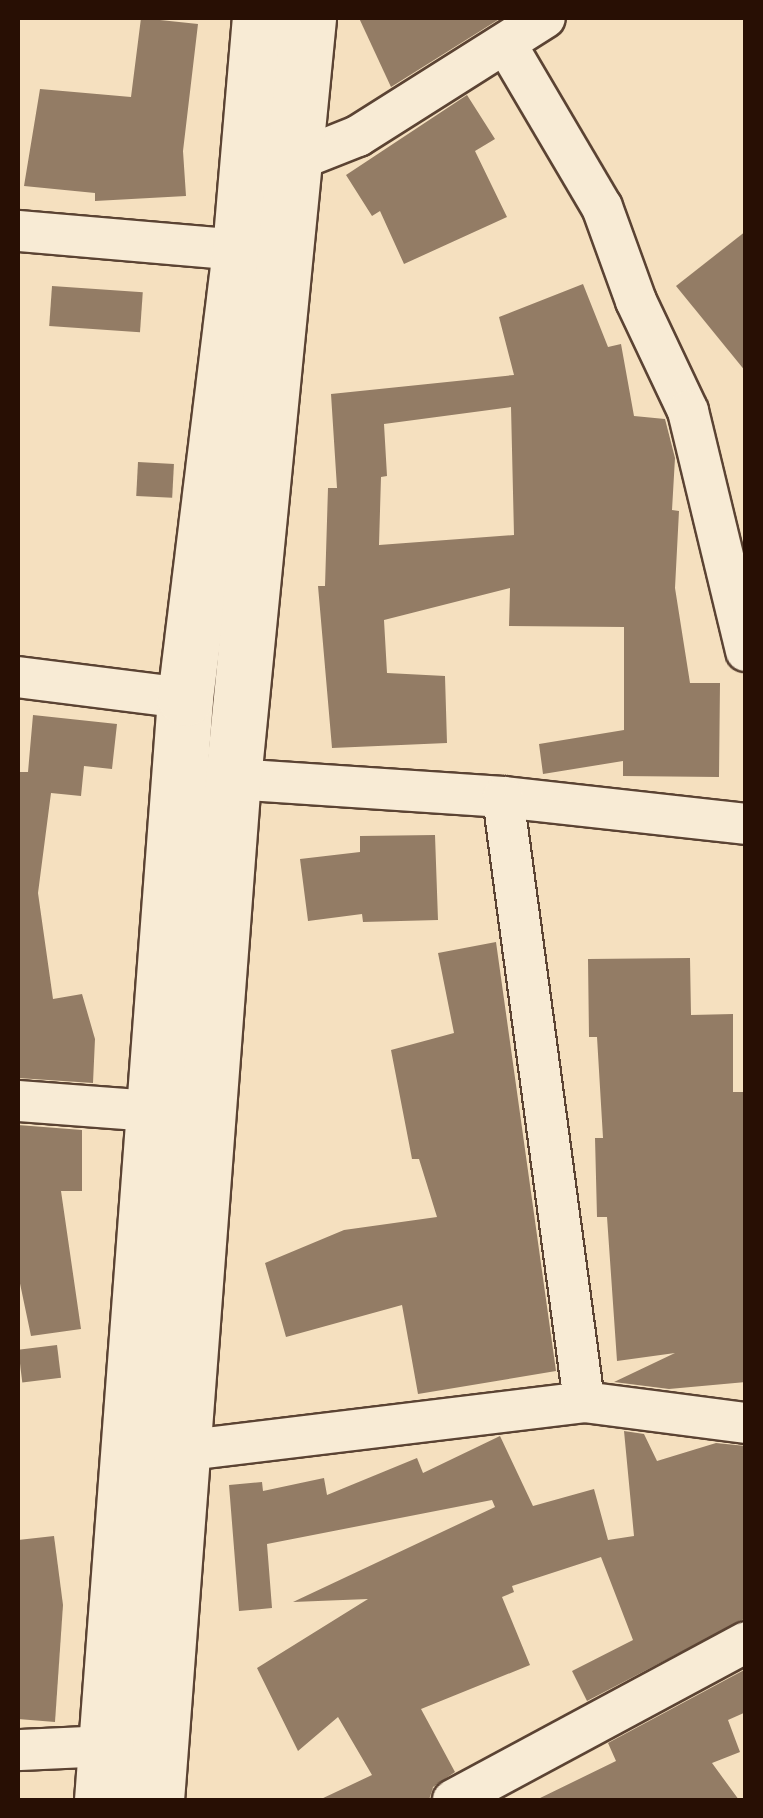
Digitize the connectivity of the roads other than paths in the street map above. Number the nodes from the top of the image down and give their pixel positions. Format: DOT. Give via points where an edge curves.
graph roads {
  1 [pos="260,18"];
  2 [pos="308,18"];
  3 [pos="545,18"];
  4 [pos="507,46"];
  5 [pos="295,160"];
  6 [pos="18,231"];
  7 [pos="240,250"];
  8 [pos="746,651"];
  9 [pos="18,677"];
  10 [pos="185,698"];
  11 [pos="233,779"];
  12 [pos="503,797"];
  13 [pos="746,824"];
  14 [pos="18,1101"];
  15 [pos="152,1112"];
  16 [pos="584,1402"];
  17 [pos="746,1424"];
  18 [pos="181,1452"];
  19 [pos="746,1642"];
  20 [pos="105,1746"];
  21 [pos="18,1750"];
  22 [pos="102,1800"];
  23 [pos="156,1800"];
  24 [pos="453,1800"];
  1 -- 7 [label="main road"];
  2 -- 5 [label="main road"];
  3 -- 4 [label="street"];
  4 -- 5 [label="street" via="358,136"];
  4 -- 8 [label="street" via="602,207 636,302 688,411"];
  5 -- 11 [label="main road"];
  6 -- 7 [label="street"];
  7 -- 10 [label="main road"];
  9 -- 10 [label="street"];
  10 -- 15 [label="main road"];
  11 -- 12 [label="street"];
  11 -- 18 [label="main road"];
  12 -- 13 [label="street"];
  12 -- 16 [label="street"];
  14 -- 15 [label="street"];
  15 -- 20 [label="main road"];
  16 -- 17 [label="street"];
  16 -- 18 [label="street"];
  18 -- 23 [label="main road"];
  19 -- 24 [label="street"];
  20 -- 21 [label="street"];
  20 -- 22 [label="main road"];
}
